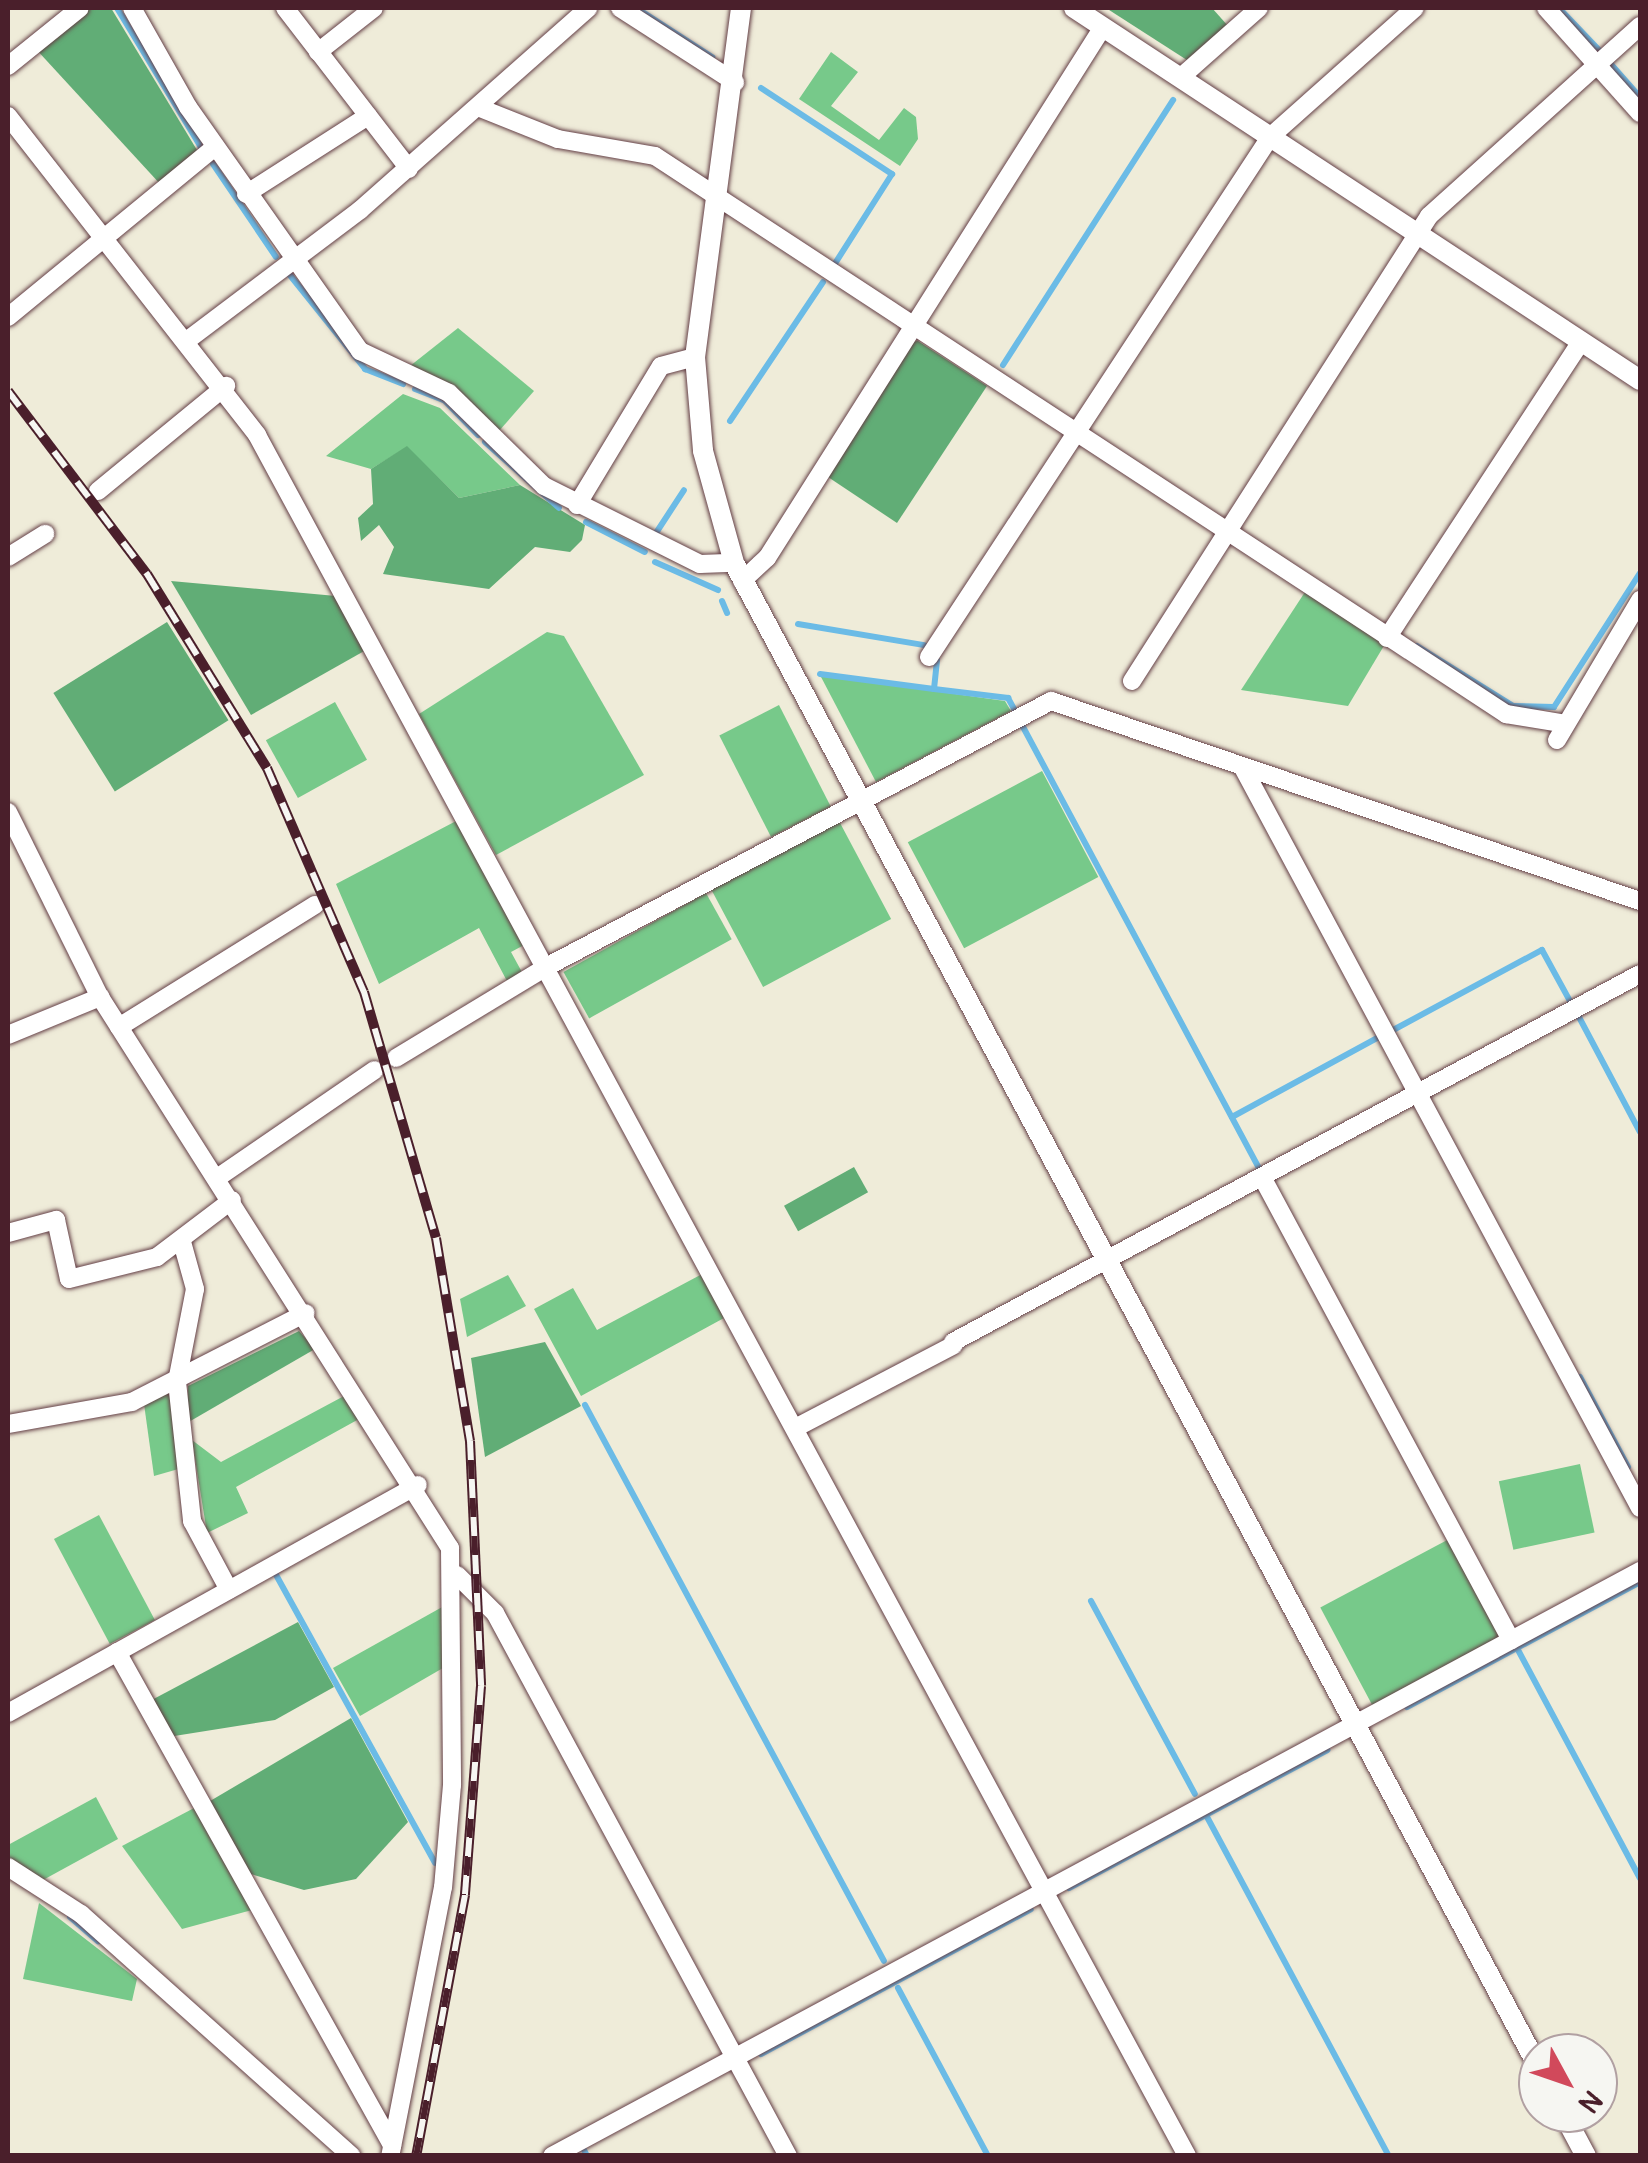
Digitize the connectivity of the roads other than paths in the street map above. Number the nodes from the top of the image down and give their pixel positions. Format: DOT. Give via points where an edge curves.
graph roads {
  1 [pos="80,8"];
  2 [pos="132,8"];
  3 [pos="285,8"];
  4 [pos="374,8"];
  5 [pos="588,8"];
  6 [pos="620,8"];
  7 [pos="742,8"];
  8 [pos="1074,8"];
  9 [pos="1259,8"];
  10 [pos="1415,8"];
  11 [pos="1546,8"];
  12 [pos="1640,26"];
  13 [pos="1103,27"];
  14 [pos="318,52"];
  15 [pos="1598,64"];
  16 [pos="8,66"];
  17 [pos="1181,77"];
  18 [pos="735,82"];
  19 [pos="480,108"];
  20 [pos="1640,112"];
  21 [pos="8,116"];
  22 [pos="368,116"];
  23 [pos="1270,137"];
  24 [pos="215,147"];
  25 [pos="409,168"];
  26 [pos="246,194"];
  27 [pos="718,200"];
  28 [pos="1418,234"];
  29 [pos="106,236"];
  30 [pos="290,259"];
  31 [pos="8,317"];
  32 [pos="912,329"];
  33 [pos="190,339"];
  34 [pos="1582,341"];
  35 [pos="695,357"];
  36 [pos="1640,380"];
  37 [pos="226,386"];
  38 [pos="1074,434"];
  39 [pos="98,491"];
  40 [pos="577,505"];
  41 [pos="45,534"];
  42 [pos="1226,534"];
  43 [pos="8,557"];
  44 [pos="738,572"];
  45 [pos="1640,600"];
  46 [pos="1387,638"];
  47 [pos="929,657"];
  48 [pos="1132,681"];
  49 [pos="1242,766"];
  50 [pos="858,802"];
  51 [pos="8,812"];
  52 [pos="1640,900"];
  53 [pos="315,904"];
  54 [pos="548,966"];
  55 [pos="1640,974"];
  56 [pos="100,997"];
  57 [pos="119,1026"];
  58 [pos="8,1035"];
  59 [pos="396,1058"];
  60 [pos="375,1070"];
  61 [pos="1416,1095"];
  62 [pos="1262,1177"];
  63 [pos="217,1178"];
  64 [pos="232,1200"];
  65 [pos="8,1234"];
  66 [pos="182,1242"];
  67 [pos="1102,1262"];
  68 [pos="306,1313"];
  69 [pos="177,1382"];
  70 [pos="8,1424"];
  71 [pos="796,1428"];
  72 [pos="418,1485"];
  73 [pos="1640,1508"];
  74 [pos="1640,1571"];
  75 [pos="456,1576"];
  76 [pos="229,1590"];
  77 [pos="1511,1640"];
  78 [pos="117,1652"];
  79 [pos="8,1713"];
  80 [pos="1353,1725"];
  81 [pos="8,1867"];
  82 [pos="1046,1889"];
  83 [pos="1520,2033"];
  84 [pos="734,2055"];
  85 [pos="1574,2133"];
  86 [pos="391,2150"];
  87 [pos="352,2156"];
  88 [pos="552,2156"];
  89 [pos="788,2156"];
  90 [pos="1188,2156"];
  91 [pos="1586,2156"];
  1 -- 16 [label="street"];
  2 -- 24 [label="street"];
  3 -- 14 [label="street"];
  4 -- 14 [label="street"];
  5 -- 19 [label="street"];
  6 -- 18 [label="street"];
  7 -- 18 [label="street"];
  8 -- 13 [label="street"];
  9 -- 17 [label="street"];
  10 -- 23 [label="street"];
  11 -- 15 [label="street"];
  12 -- 15 [label="street"];
  13 -- 17 [label="street"];
  13 -- 32 [label="street"];
  14 -- 22 [label="street"];
  15 -- 20 [label="street"];
  15 -- 28 [label="street"];
  17 -- 23 [label="street"];
  18 -- 27 [label="street"];
  19 -- 25 [label="street"];
  19 -- 27 [label="street" via="558,139 655,156"];
  21 -- 29 [label="street"];
  22 -- 25 [label="street"];
  22 -- 26 [label="street"];
  23 -- 28 [label="street"];
  23 -- 38 [label="street"];
  24 -- 26 [label="street"];
  24 -- 29 [label="street"];
  25 -- 30 [label="street"];
  26 -- 30 [label="street"];
  27 -- 32 [label="street"];
  27 -- 35 [label="street"];
  28 -- 34 [label="street"];
  28 -- 42 [label="street"];
  29 -- 31 [label="street"];
  29 -- 33 [label="street"];
  30 -- 33 [label="street"];
  30 -- 40 [label="street" via="360,351 448,392 544,486"];
  32 -- 38 [label="street"];
  32 -- 44 [label="street" via="766,558"];
  33 -- 37 [label="street"];
  34 -- 36 [label="street"];
  34 -- 46 [label="street"];
  35 -- 40 [label="street" via="661,366"];
  35 -- 44 [label="street" via="703,451"];
  37 -- 39 [label="street"];
  37 -- 54 [label="street"];
  38 -- 42 [label="street"];
  38 -- 47 [label="street"];
  40 -- 44 [label="street" via="700,564"];
  41 -- 43 [label="street"];
  42 -- 46 [label="street"];
  42 -- 48 [label="street"];
  44 -- 50 [label="street"];
  45 -- 46 [label="street" via="1559,732 1506,714"];
  49 -- 50 [label="street" via="1051,701"];
  49 -- 52 [label="street"];
  49 -- 61 [label="street"];
  50 -- 54 [label="street"];
  50 -- 67 [label="street"];
  51 -- 56 [label="street"];
  53 -- 57 [label="street"];
  54 -- 59 [label="street"];
  54 -- 71 [label="street"];
  55 -- 61 [label="street"];
  56 -- 57 [label="street"];
  56 -- 58 [label="street"];
  57 -- 63 [label="street"];
  60 -- 63 [label="street"];
  61 -- 62 [label="street"];
  61 -- 73 [label="street"];
  62 -- 67 [label="street"];
  62 -- 77 [label="street"];
  63 -- 64 [label="street"];
  64 -- 66 [label="street"];
  64 -- 68 [label="street"];
  65 -- 66 [label="street" via="56,1220 69,1279 136,1267"];
  66 -- 69 [label="street" via="196,1309"];
  67 -- 71 [label="street"];
  67 -- 80 [label="street"];
  68 -- 69 [label="street"];
  68 -- 72 [label="street"];
  69 -- 70 [label="street" via="132,1402"];
  69 -- 76 [label="street" via="192,1520"];
  71 -- 82 [label="street"];
  72 -- 75 [label="street"];
  72 -- 76 [label="street"];
  74 -- 77 [label="street"];
  75 -- 84 [label="street" via="495,1614"];
  75 -- 86 [label="street" via="442,1886"];
  76 -- 78 [label="street"];
  77 -- 80 [label="street"];
  78 -- 79 [label="street"];
  78 -- 86 [label="street"];
  80 -- 82 [label="street"];
  80 -- 83 [label="street"];
  81 -- 87 [label="street" via="81,1914"];
  82 -- 84 [label="street"];
  82 -- 90 [label="street"];
  84 -- 88 [label="street"];
  84 -- 89 [label="street"];
  85 -- 91 [label="street"];
}
